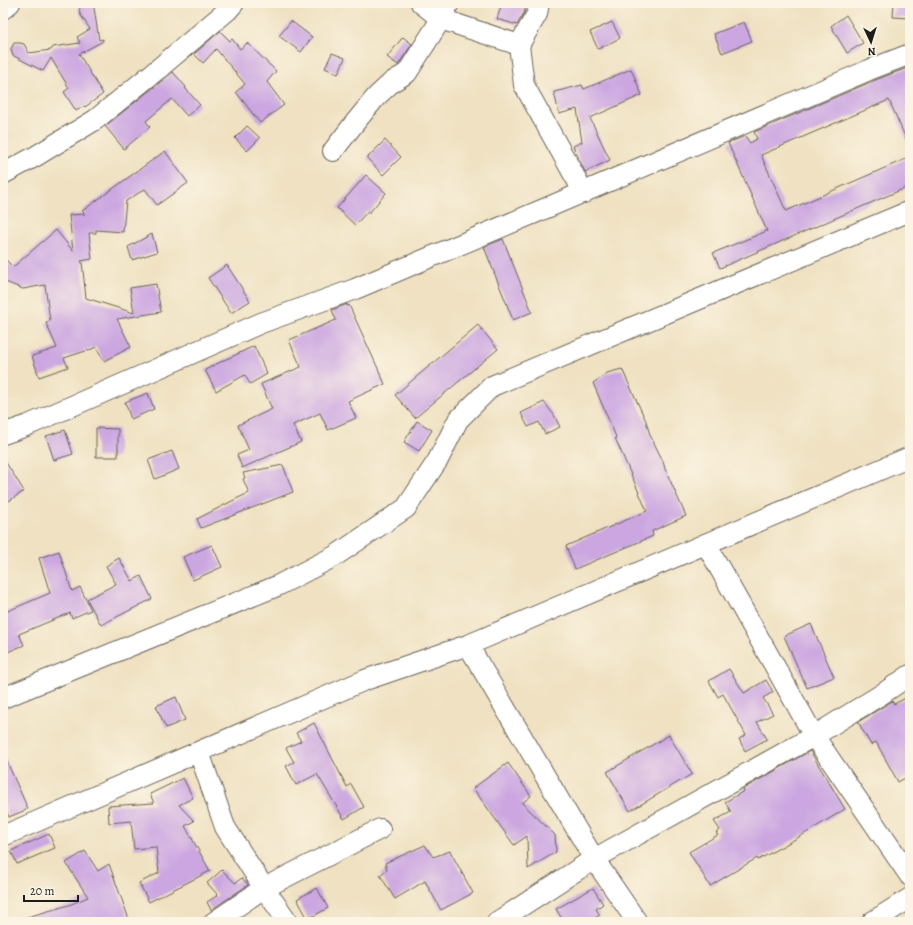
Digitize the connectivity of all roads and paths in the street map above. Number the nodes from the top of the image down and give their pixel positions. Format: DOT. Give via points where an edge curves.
graph roads {
  1 [pos="10,3"];
  2 [pos="234,3"];
  3 [pos="421,3"];
  4 [pos="539,3"];
  5 [pos="3,9"];
  6 [pos="445,11"];
  7 [pos="519,45"];
  8 [pos="910,54"];
  9 [pos="333,151"];
  10 [pos="3,174"];
  11 [pos="584,193"];
  12 [pos="910,211"];
  13 [pos="3,434"];
  14 [pos="910,457"];
  15 [pos="706,544"];
  16 [pos="468,645"];
  17 [pos="910,676"];
  18 [pos="3,698"];
  19 [pos="814,736"];
  20 [pos="199,752"];
  21 [pos="380,829"];
  22 [pos="3,836"];
  23 [pos="594,859"];
  24 [pos="910,876"];
  25 [pos="264,888"];
  26 [pos="910,898"];
  27 [pos="214,922"];
  28 [pos="288,922"];
  29 [pos="497,922"];
  30 [pos="637,922"];
  31 [pos="872,922"];
  1 -- 5 [label="street"];
  2 -- 10 [label="street" via="95,120"];
  3 -- 6 [label="street"];
  4 -- 7 [label="street" via="537,14"];
  6 -- 7 [label="street"];
  6 -- 9 [label="street" via="407,73 392,82 376,97"];
  7 -- 11 [label="street" via="524,85"];
  8 -- 11 [label="street"];
  11 -- 13 [label="street" via="355,289 261,323"];
  12 -- 18 [label="street" via="492,386 458,420 438,460 406,508 335,556 277,586"];
  14 -- 15 [label="street"];
  15 -- 16 [label="street"];
  15 -- 19 [label="street"];
  16 -- 20 [label="street" via="365,680"];
  16 -- 23 [label="street"];
  17 -- 19 [label="street"];
  19 -- 23 [label="street"];
  19 -- 24 [label="street"];
  20 -- 22 [label="street"];
  20 -- 25 [label="street" via="225,827"];
  21 -- 25 [label="street"];
  23 -- 29 [label="street"];
  23 -- 30 [label="street"];
  25 -- 27 [label="street"];
  25 -- 28 [label="street"];
  26 -- 31 [label="street"];
}
